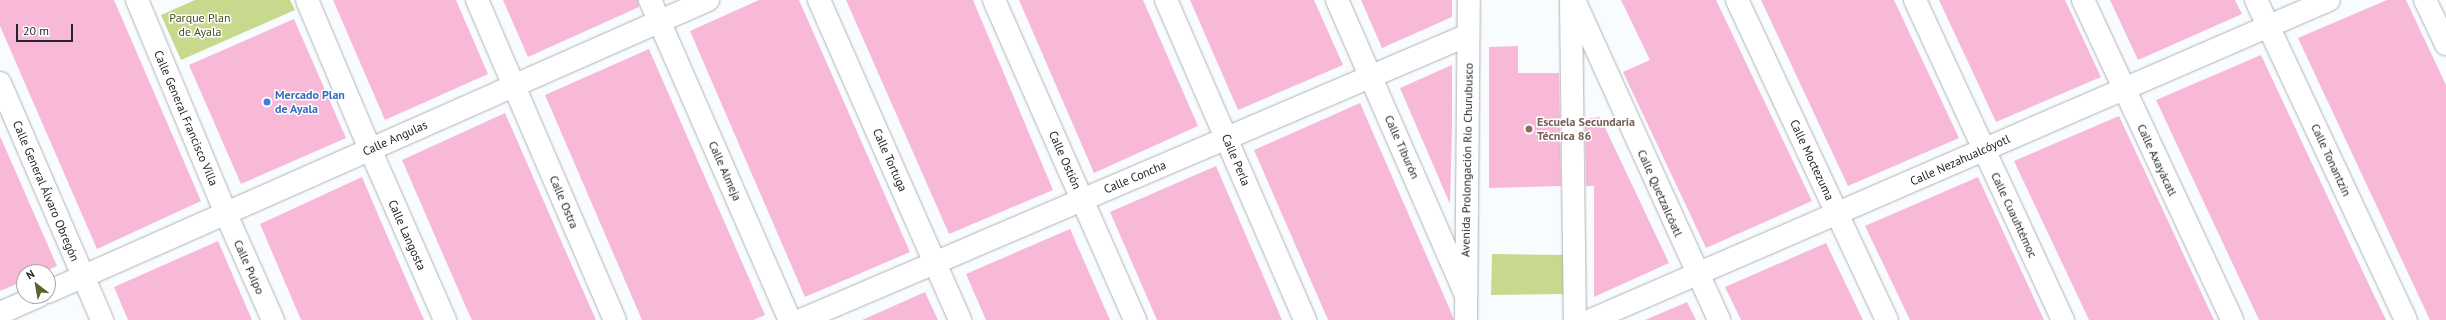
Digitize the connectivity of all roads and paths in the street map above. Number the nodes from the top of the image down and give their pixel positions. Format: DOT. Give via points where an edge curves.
graph roads {
  1 [pos="137,0"];
  2 [pos="307,0"];
  3 [pos="477,0"];
  4 [pos="650,0"];
  5 [pos="708,0"];
  6 [pos="819,0"];
  7 [pos="994,0"];
  8 [pos="1166,0"];
  9 [pos="1337,0"];
  10 [pos="1469,0"];
  11 [pos="1573,0"];
  12 [pos="1737,0"];
  13 [pos="1915,0"];
  14 [pos="2083,0"];
  15 [pos="2256,0"];
  16 [pos="2330,0"];
  17 [pos="2426,0"];
  18 [pos="659,21"];
  19 [pos="2269,26"];
  20 [pos="1468,35"];
  21 [pos="2446,44"];
  22 [pos="1371,76"];
  23 [pos="0,84"];
  24 [pos="513,85"];
  25 [pos="2125,90"];
  26 [pos="1226,138"];
  27 [pos="370,149"];
  28 [pos="1984,149"];
  29 [pos="1083,200"];
  30 [pos="226,214"];
  31 [pos="1837,214"];
  32 [pos="935,262"];
  33 [pos="1696,274"];
  34 [pos="83,277"];
  35 [pos="56,289"];
  36 [pos="1466,294"];
  37 [pos="21,304"];
  38 [pos="0,313"];
  39 [pos="102,320"];
  40 [pos="273,320"];
  41 [pos="445,320"];
  42 [pos="615,320"];
  43 [pos="790,320"];
  44 [pos="801,320"];
  45 [pos="960,320"];
  46 [pos="1135,320"];
  47 [pos="1305,320"];
  48 [pos="1466,320"];
  49 [pos="1575,320"];
  50 [pos="1591,320"];
  51 [pos="1719,320"];
  52 [pos="1887,320"];
  53 [pos="2063,320"];
  54 [pos="2232,320"];
  55 [pos="2406,320"];
  1 -- 30 [label="street, Calle General Francisco Villa"];
  2 -- 27 [label="street, Calle Langosta"];
  3 -- 24 [label="street, Calle Ostra"];
  4 -- 18 [label="street, Calle Almeja"];
  5 -- 18 [label="street, Calle Angulas"];
  6 -- 32 [label="street, Calle Tortuga"];
  7 -- 29 [label="street, Calle Ostión"];
  8 -- 26 [label="street, Calle Perla"];
  9 -- 22 [label="street, Calle Tiburón"];
  10 -- 20 [label="street, Avenida Prolongación Río Churubusco"];
  11 -- 33 [label="street, Calle Quetzalcóatl"];
  11 -- 49 [label="street"];
  12 -- 31 [label="street, Calle Moctezuma"];
  13 -- 28 [label="street, Calle Cuauhtémoc"];
  14 -- 25 [label="street, Calle Axayácatl"];
  15 -- 19 [label="street, Calle Tonantzín"];
  16 -- 19 [label="street, Calle Nezahualcóyotl"];
  17 -- 21 [label="street"];
  18 -- 24 [label="street, Calle Angulas"];
  18 -- 43 [label="street, Calle Almeja"];
  19 -- 25 [label="street, Calle Nezahualcóyotl"];
  19 -- 55 [label="street, Calle Tonantzín"];
  20 -- 22 [label="street, Calle Concha"];
  20 -- 36 [label="street, Avenida Prolongación Río Churubusco"];
  22 -- 26 [label="street, Calle Concha"];
  22 -- 36 [label="street, Calle Tiburón"];
  23 -- 34 [label="street, Calle General Álvaro Obregón"];
  24 -- 27 [label="street, Calle Angulas"];
  24 -- 42 [label="street, Calle Ostra"];
  25 -- 28 [label="street, Calle Nezahualcóyotl"];
  25 -- 54 [label="street, Calle Axayácatl"];
  26 -- 29 [label="street, Calle Concha"];
  26 -- 47 [label="street, Calle Perla"];
  27 -- 30 [label="street, Calle Angulas"];
  27 -- 41 [label="street, Calle Langosta"];
  28 -- 31 [label="street, Calle Nezahualcóyotl"];
  28 -- 53 [label="street, Calle Cuauhtémoc"];
  29 -- 32 [label="street, Calle Concha"];
  29 -- 46 [label="street, Calle Ostión"];
  30 -- 34 [label="street, Calle Angulas"];
  30 -- 40 [label="street, Calle Pulpo"];
  31 -- 33 [label="street, Calle Nezahualcóyotl"];
  31 -- 52 [label="street, Calle Moctezuma"];
  32 -- 44 [label="street, Calle Concha"];
  32 -- 45 [label="street, Calle Tortuga"];
  33 -- 50 [label="street, Calle Nezahualcóyotl"];
  33 -- 51 [label="street, Calle Quetzalcóatl"];
  34 -- 35 [label="street, Calle Angulas"];
  34 -- 39 [label="street, Calle General Álvaro Obregón"];
  36 -- 48 [label="street, Avenida Prolongación Río Churubusco"];
  37 -- 38 [label="street"];
}
